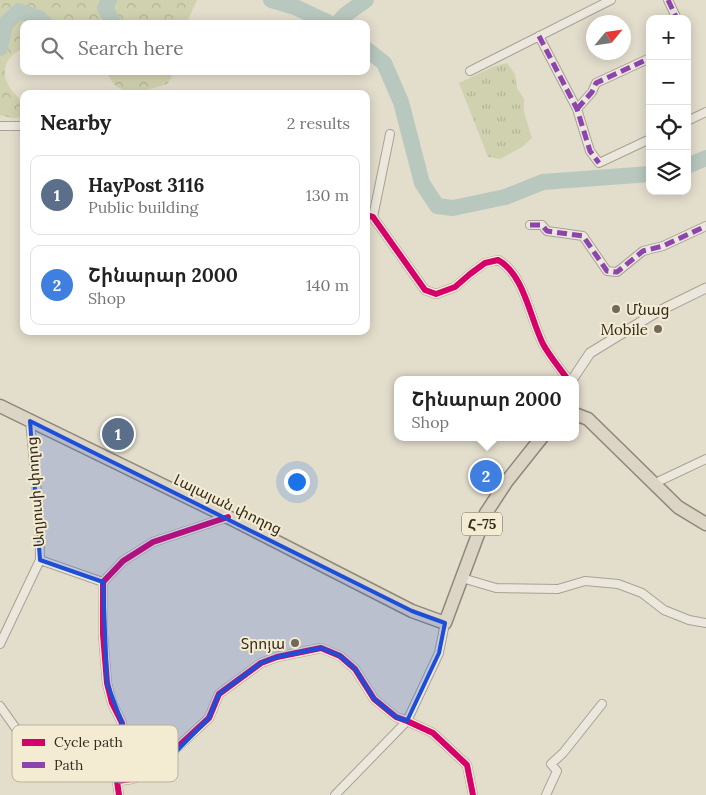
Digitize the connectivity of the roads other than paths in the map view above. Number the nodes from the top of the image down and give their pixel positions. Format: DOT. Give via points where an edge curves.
graph roads {
  1 [pos="611,0"];
  2 [pos="668,0"];
  3 [pos="675,15"];
  4 [pos="539,36"];
  5 [pos="646,60"];
  6 [pos="470,71"];
  7 [pos="576,109"];
  8 [pos="706,112"];
  9 [pos="691,119"];
  10 [pos="0,120"];
  11 [pos="10,125"];
  12 [pos="0,126"];
  13 [pos="20,126"];
  14 [pos="390,134"];
  15 [pos="646,141"];
  16 [pos="370,216"];
  17 [pos="530,225"];
  18 [pos="706,226"];
  19 [pos="706,288"];
  20 [pos="565,376"];
  21 [pos="575,376"];
  22 [pos="0,406"];
  23 [pos="579,416"];
  24 [pos="30,421"];
  25 [pos="539,441"];
  26 [pos="706,459"];
  27 [pos="653,484"];
  28 [pos="228,518"];
  29 [pos="706,524"];
  30 [pos="40,560"];
  31 [pos="462,578"];
  32 [pos="102,582"];
  33 [pos="445,623"];
  34 [pos="706,623"];
  35 [pos="0,644"];
  36 [pos="602,704"];
  37 [pos="0,706"];
  38 [pos="408,720"];
  39 [pos="13,725"];
  40 [pos="122,725"];
  41 [pos="178,747"];
  42 [pos="117,782"];
  43 [pos="119,795"];
  44 [pos="335,795"];
  45 [pos="473,795"];
  46 [pos="546,795"];
  1 -- 4 [label="street"];
  2 -- 3 [label="street"];
  4 -- 6 [label="street"];
  4 -- 7 [label="street"];
  5 -- 7 [label="street" via="596,83"];
  7 -- 15 [label="street" via="590,151 599,163"];
  8 -- 9 [label="street"];
  10 -- 11 [label="street"];
  11 -- 12 [label="street"];
  11 -- 13 [label="street"];
  14 -- 16 [label="street"];
  16 -- 20 [label="street" via="425,290 436,294 455,287 485,264 498,260 505,264 515,275 544,345"];
  17 -- 18 [label="street" via="583,236 607,271 617,272 643,251 663,246"];
  19 -- 21 [label="street" via="656,312 590,353"];
  22 -- 24 [label="highway, Լալայան փողոց"];
  23 -- 27 [label="highway" via="588,419"];
  24 -- 28 [label="highway, Լալայան փողոց"];
  24 -- 30 [label="street, Աղյուսի փողոց"];
  25 -- 31 [label="highway, Հ-75" via="486,513"];
  26 -- 27 [label="street"];
  27 -- 29 [label="highway" via="678,507"];
  28 -- 32 [label="street" via="153,542 123,561"];
  28 -- 33 [label="highway, Լալայան փողոց" via="412,611"];
  30 -- 32 [label="street"];
  30 -- 35 [label="street, Աղյուսի փողոց"];
  31 -- 33 [label="highway, Հ-75"];
  31 -- 34 [label="street" via="496,588 558,589 586,581 618,584 642,593 664,610"];
  32 -- 40 [label="street" via="102,634 107,683"];
  33 -- 38 [label="street" via="439,653"];
  36 -- 46 [label="street" via="564,753 551,764 556,771"];
  37 -- 39 [label="street"];
  38 -- 41 [label="street" via="396,717 374,698 355,669 340,656 321,648 261,663 219,694 210,718"];
  38 -- 44 [label="street"];
  38 -- 45 [label="street" via="433,734 467,765"];
  42 -- 43 [label="street"];
}
